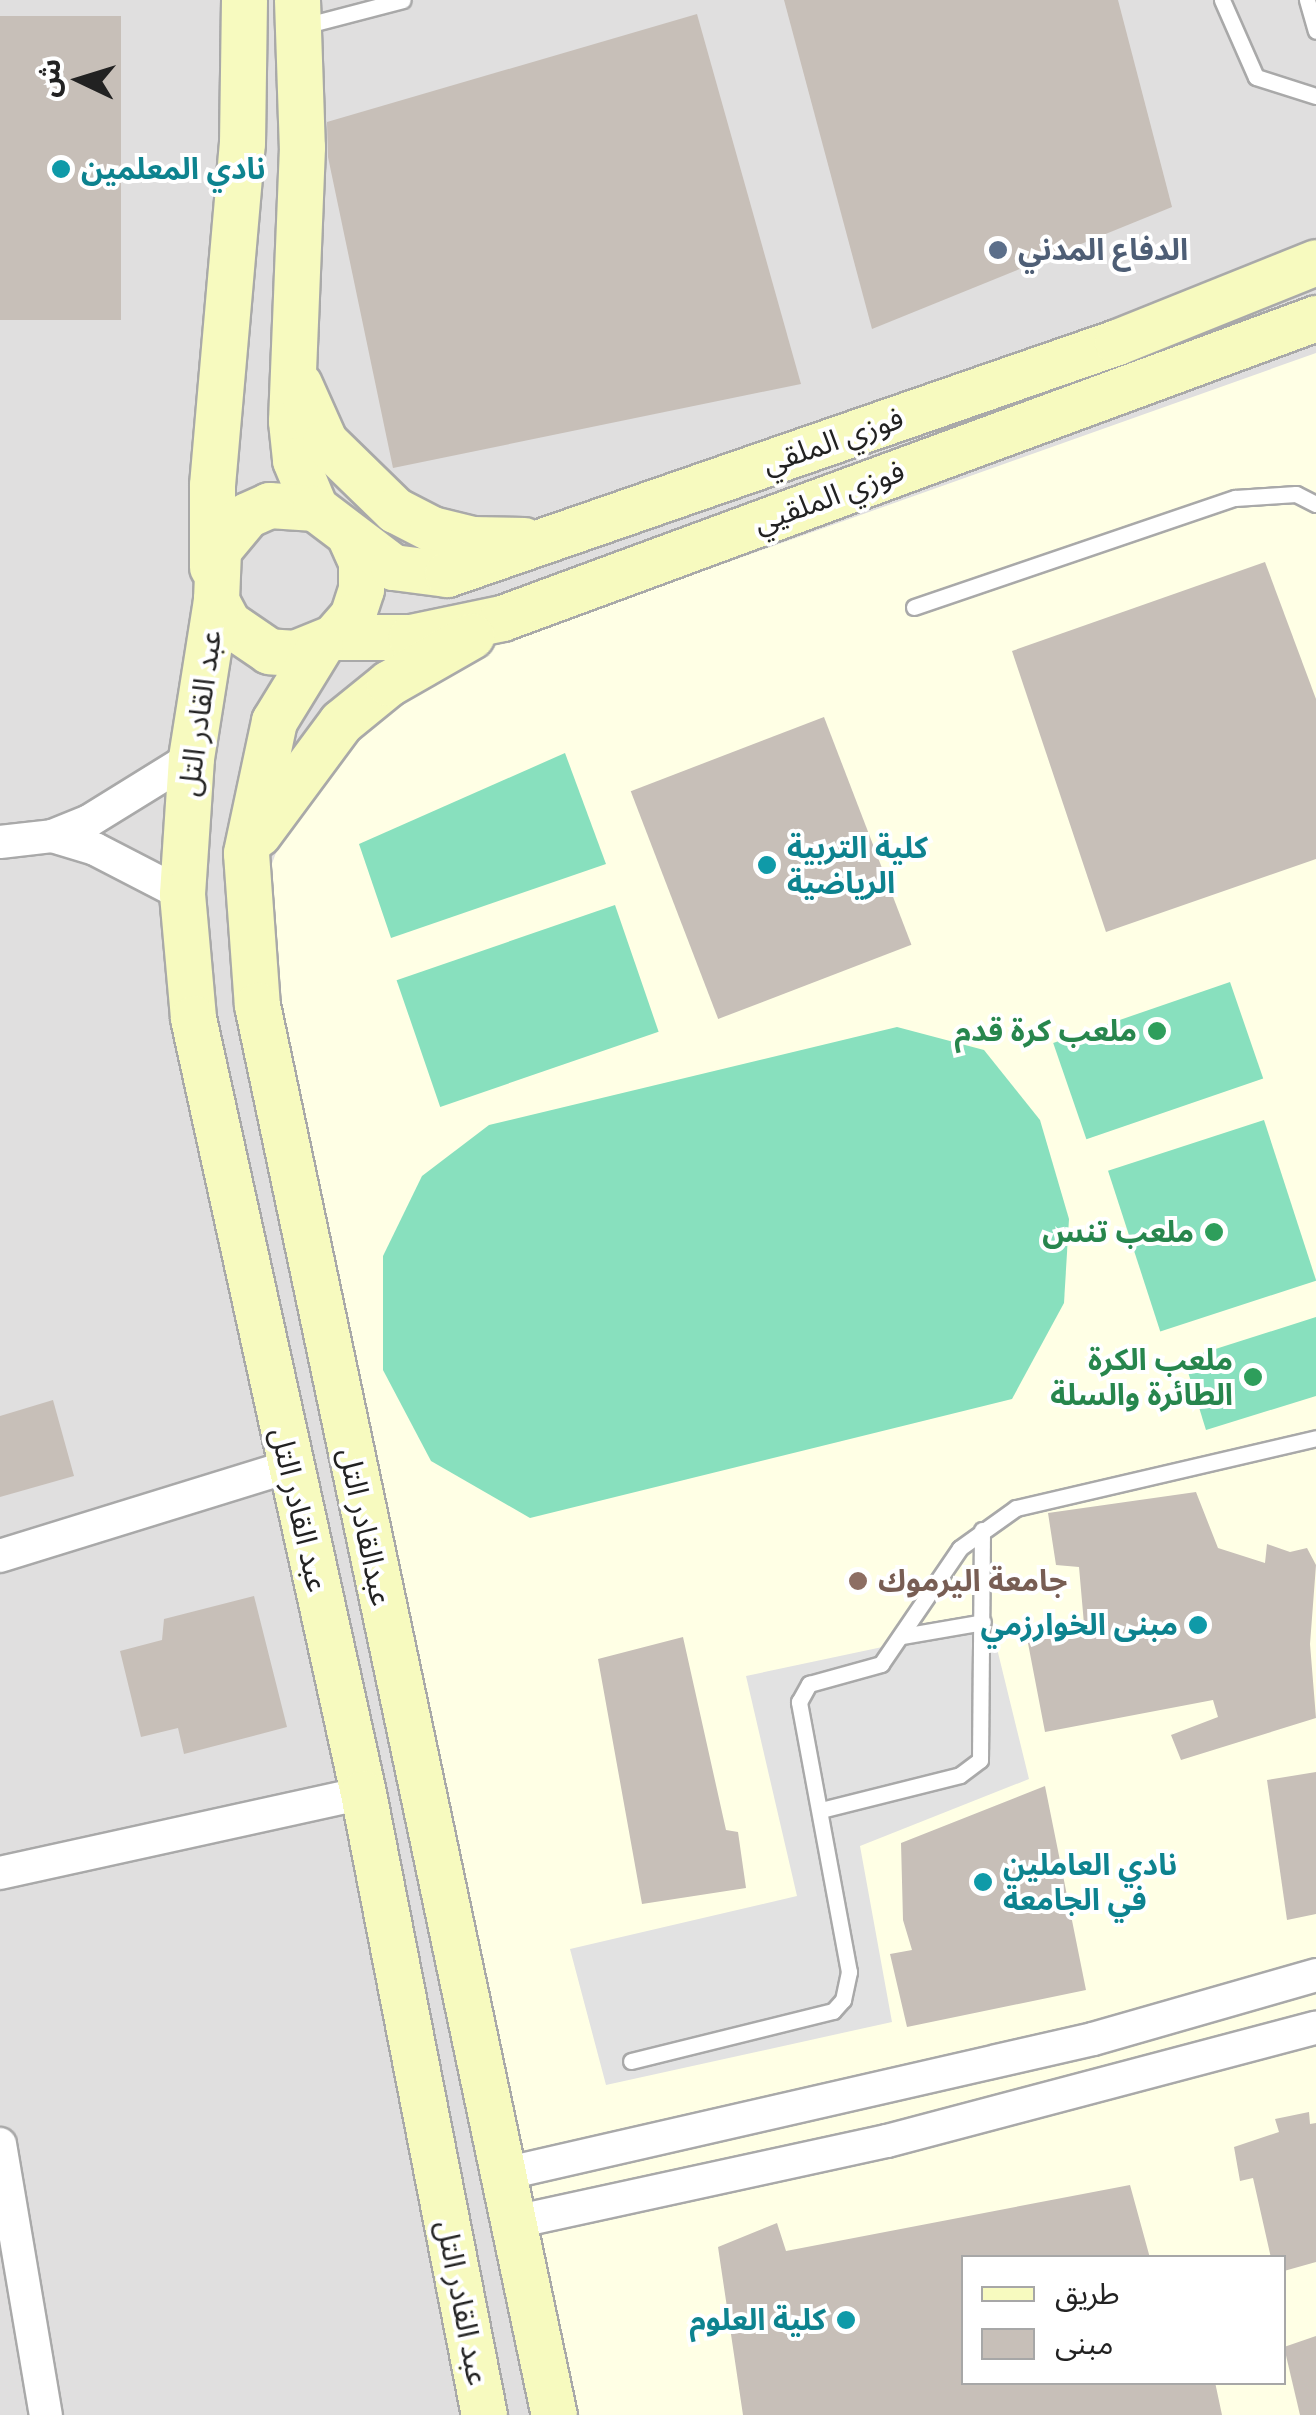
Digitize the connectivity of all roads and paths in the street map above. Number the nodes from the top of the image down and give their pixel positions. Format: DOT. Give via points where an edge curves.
graph roads {
  1 [pos="244,0"];
  2 [pos="403,0"];
  3 [pos="1222,0"];
  4 [pos="1307,0"];
  5 [pos="298,14"];
  6 [pos="1316,31"];
  7 [pos="1316,96"];
  8 [pos="1316,262"];
  9 [pos="1316,318"];
  10 [pos="294,366"];
  11 [pos="970,393"];
  12 [pos="990,438"];
  13 [pos="1316,504"];
  14 [pos="314,508"];
  15 [pos="350,537"];
  16 [pos="551,540"];
  17 [pos="214,587"];
  18 [pos="914,607"];
  19 [pos="502,618"];
  20 [pos="327,641"];
  21 [pos="190,758"];
  22 [pos="52,836"];
  23 [pos="0,842"];
  24 [pos="246,853"];
  25 [pos="182,894"];
  26 [pos="1316,1438"];
  27 [pos="288,1467"];
  28 [pos="982,1530"];
  29 [pos="0,1556"];
  30 [pos="983,1622"];
  31 [pos="902,1636"];
  32 [pos="363,1792"];
  33 [pos="822,1810"];
  34 [pos="0,1873"];
  35 [pos="1316,1975"];
  36 [pos="1316,2028"];
  37 [pos="1131,2030"];
  38 [pos="631,2061"];
  39 [pos="1145,2076"];
  40 [pos="2,2159"];
  41 [pos="499,2175"];
  42 [pos="510,2222"];
  43 [pos="46,2415"];
  44 [pos="484,2415"];
  45 [pos="554,2415"];
  1 -- 17 [label="main road" via="243,126 212,485"];
  2 -- 5 [label="lane"];
  3 -- 7 [label="lane" via="1256,77"];
  4 -- 6 [label="lane"];
  5 -- 10 [label="main road" via="302,165"];
  8 -- 11 [label="main road, فوزي الملقي"];
  9 -- 12 [label="main road, فوزي الملقيي"];
  10 -- 14 [label="main road" via="295,460"];
  10 -- 16 [label="main road" via="326,442 395,510 472,539"];
  11 -- 12 [label="main road"];
  11 -- 16 [label="main road, فوزي الملقي"];
  12 -- 19 [label="main road, فوزي الملقيي"];
  13 -- 18 [label="lane" via="1288,494 1235,498"];
  14 -- 15 [label="main road"];
  14 -- 17 [label="main road" via="269,505 247,515 218,550"];
  15 -- 16 [label="main road, فوزي الملقي" via="393,567 419,574 447,574"];
  15 -- 20 [label="main road" via="362,590 352,616"];
  17 -- 20 [label="main road" via="246,641 270,651"];
  17 -- 21 [label="main road, عبد القادر التل"];
  19 -- 20 [label="main road, فوزي الملقيي" via="411,636"];
  19 -- 24 [label="main road" via="389,684 341,722 313,752"];
  20 -- 24 [label="main road, عبدالقادر التل" via="274,720"];
  21 -- 22 [label="street" via="113,808"];
  21 -- 25 [label="main road, عبد القادر التل"];
  22 -- 23 [label="street"];
  22 -- 25 [label="street" via="95,849"];
  24 -- 41 [label="main road, عبدالقادر التل" via="257,1005"];
  25 -- 27 [label="main road, عبد القادر التل" via="193,1018"];
  26 -- 28 [label="lane" via="1048,1496"];
  27 -- 29 [label="street"];
  27 -- 32 [label="main road, عبد القادر التل"];
  28 -- 30 [label="lane"];
  28 -- 31 [label="lane" via="938,1574"];
  30 -- 31 [label="lane"];
  30 -- 33 [label="lane" via="980,1760 960,1776"];
  31 -- 33 [label="lane" via="881,1664 802,1692"];
  32 -- 34 [label="street"];
  32 -- 44 [label="main road, عبد القادر التل"];
  33 -- 38 [label="lane" via="849,1972 843,2000 833,2011"];
  35 -- 37 [label="street"];
  36 -- 39 [label="street"];
  37 -- 39 [label="street"];
  37 -- 41 [label="street"];
  39 -- 42 [label="street" via="887,2141"];
  40 -- 43 [label="street"];
  41 -- 42 [label="main road, عبدالقادر التل"];
  42 -- 45 [label="main road, عبدالقادر التل"];
}
